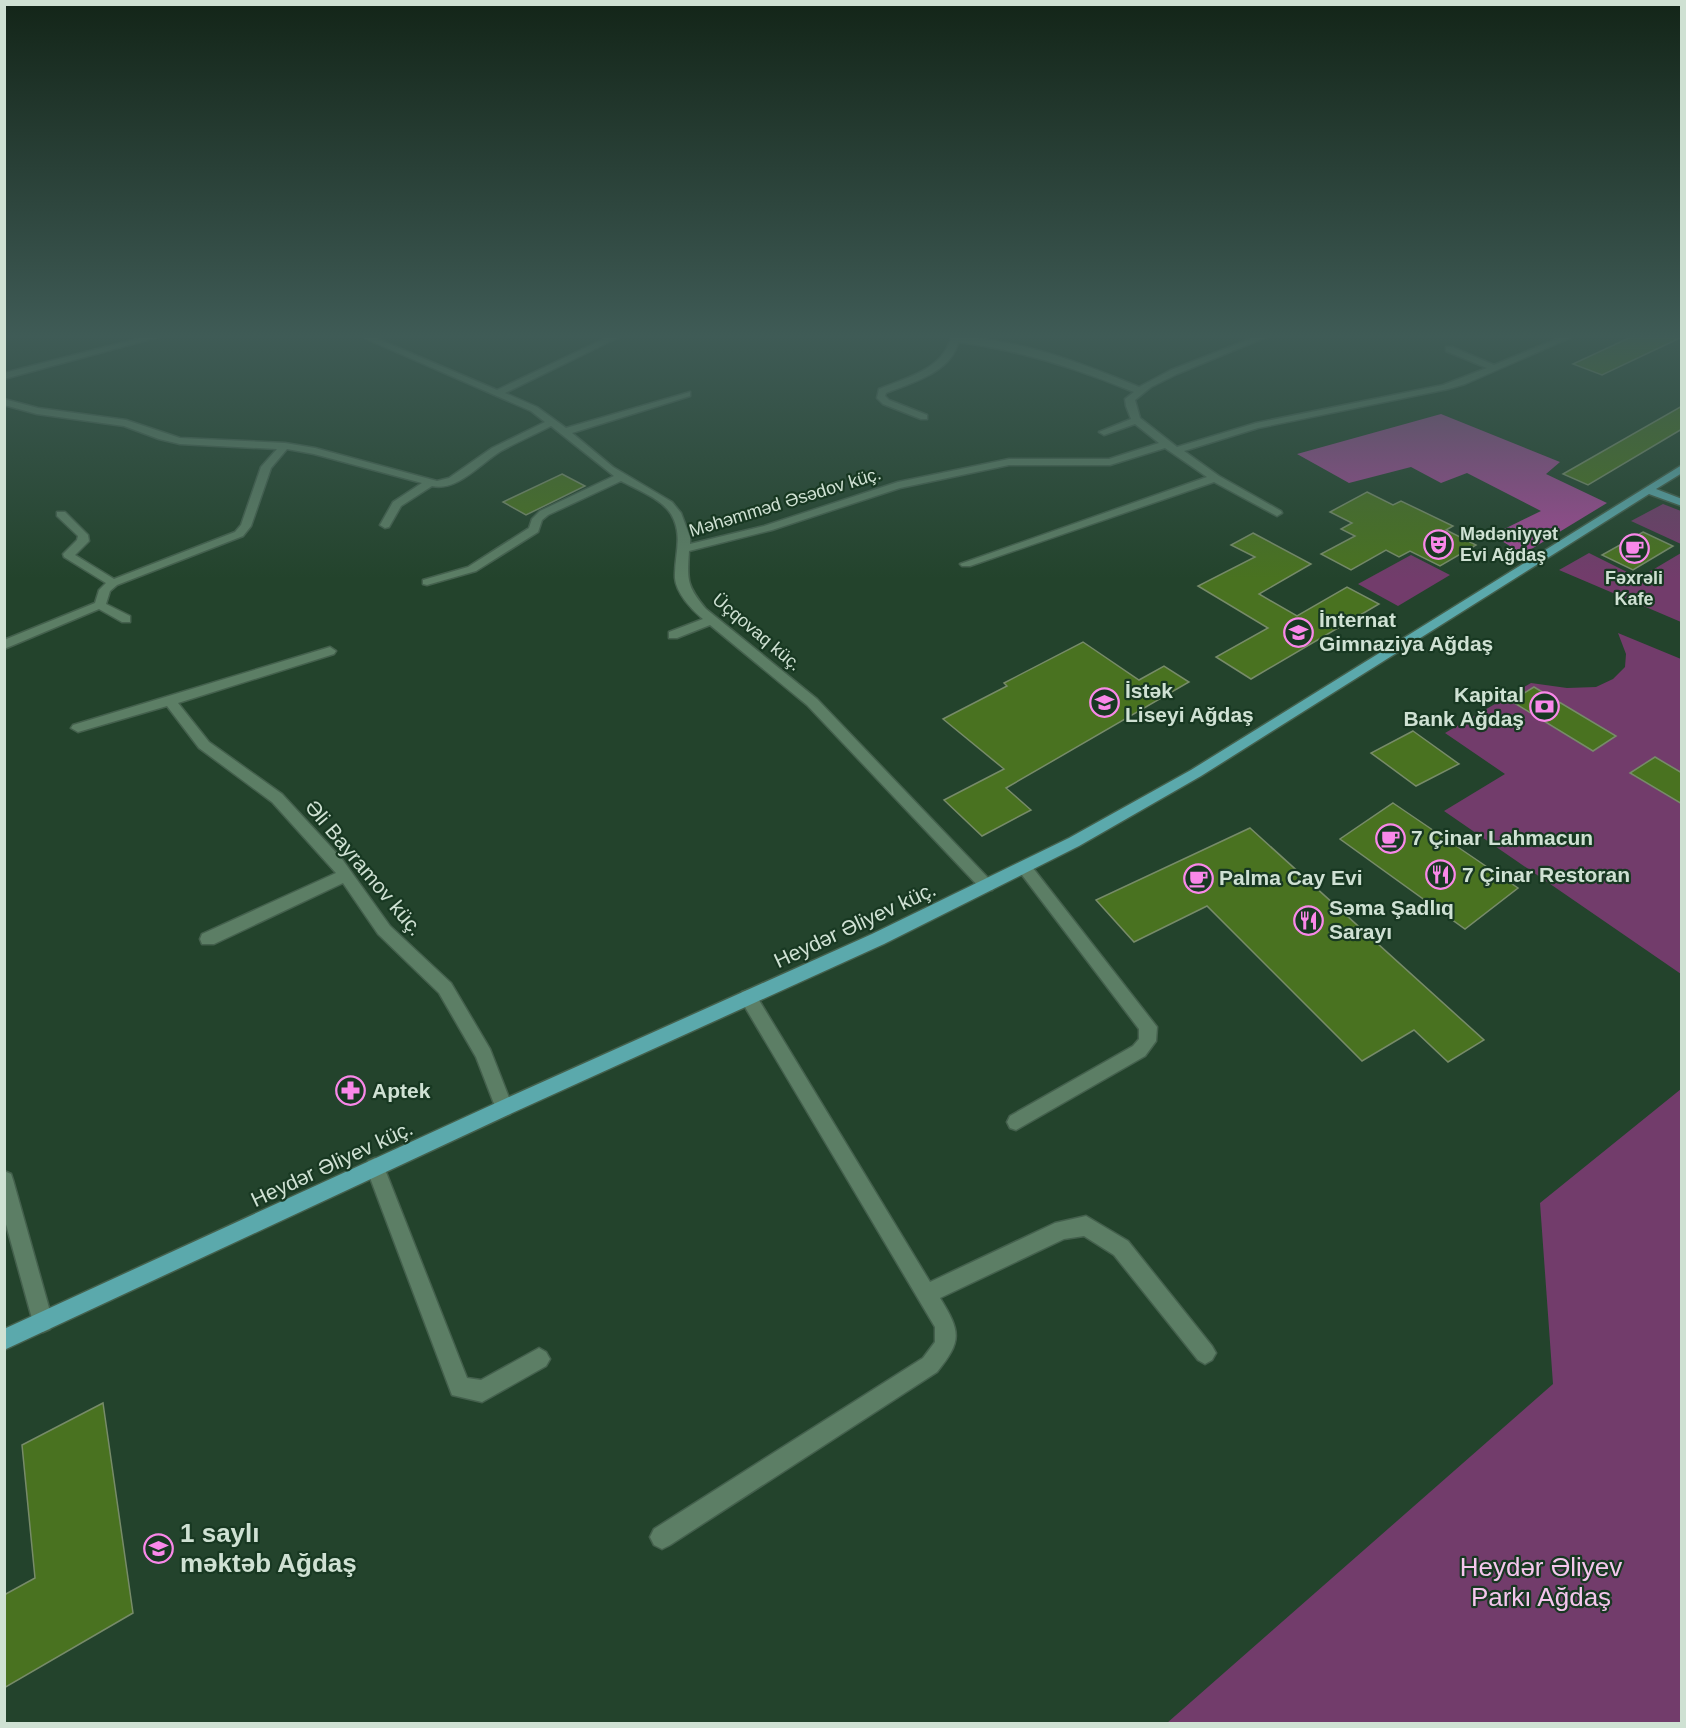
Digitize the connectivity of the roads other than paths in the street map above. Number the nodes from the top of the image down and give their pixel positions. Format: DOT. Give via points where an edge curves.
graph roads {
  1 [pos="86,418"];
  2 [pos="546,418"];
  3 [pos="610,418"];
  4 [pos="1297,418"];
  5 [pos="1137,420"];
  6 [pos="552,422"];
  7 [pos="564,432"];
  8 [pos="1104,432"];
  9 [pos="1166,444"];
  10 [pos="285,447"];
  11 [pos="1176,450"];
  12 [pos="1682,468"];
  13 [pos="621,477"];
  14 [pos="1215,478"];
  15 [pos="429,483"];
  16 [pos="1649,490"];
  17 [pos="1682,503"];
  18 [pos="1277,513"];
  19 [pos="61,514"];
  20 [pos="385,525"];
  21 [pos="684,549"];
  22 [pos="966,564"];
  23 [pos="427,582"];
  24 [pos="113,583"];
  25 [pos="100,605"];
  26 [pos="126,619"];
  27 [pos="712,620"];
  28 [pos="672,635"];
  29 [pos="4,645"];
  30 [pos="330,651"];
  31 [pos="170,701"];
  32 [pos="78,728"];
  33 [pos="1024,867"];
  34 [pos="345,875"];
  35 [pos="987,886"];
  36 [pos="208,939"];
  37 [pos="748,997"];
  38 [pos="504,1108"];
  39 [pos="1016,1122"];
  40 [pos="375,1167"];
  41 [pos="4,1179"];
  42 [pos="927,1294"];
  43 [pos="43,1322"];
  44 [pos="4,1340"];
  45 [pos="1205,1353"];
  46 [pos="539,1359"];
  47 [pos="662,1537"];
  1 -- 10 [label="street" via="126,423 180,441"];
  2 -- 6 [label="street, Üçqovaq küç."];
  3 -- 7 [label="street"];
  4 -- 11 [label="street"];
  5 -- 8 [label="street"];
  5 -- 9 [label="street"];
  6 -- 7 [label="street, Üçqovaq küç."];
  6 -- 15 [label="street" via="496,450 453,480"];
  7 -- 13 [label="street, Üçqovaq küç."];
  9 -- 11 [label="street"];
  9 -- 21 [label="street, Məhəmməd Əsədov küç." via="1110,462 1009,462 898,485 768,528"];
  10 -- 15 [label="street" via="315,451"];
  10 -- 24 [label="street" via="266,466 246,526 239,534"];
  11 -- 14 [label="street"];
  12 -- 16 [label="main road, Heydər Əliyev küç."];
  13 -- 21 [label="street, Üçqovaq küç." via="668,504 676,513 685,537"];
  13 -- 23 [label="street" via="544,513 534,530 485,562"];
  14 -- 18 [label="street"];
  14 -- 22 [label="street"];
  15 -- 20 [label="street" via="398,504"];
  16 -- 17 [label="main road"];
  16 -- 33 [label="main road, Heydər Əliyev küç." via="1196,773"];
  19 -- 24 [label="street" via="83,535 83,541 70,557"];
  21 -- 27 [label="street, Üçqovaq küç." via="681,579 686,592"];
  24 -- 25 [label="street" via="105,590"];
  25 -- 26 [label="street"];
  25 -- 29 [label="street"];
  27 -- 28 [label="street"];
  27 -- 35 [label="street, Üçqovaq küç." via="812,702"];
  30 -- 31 [label="street"];
  31 -- 32 [label="street"];
  31 -- 34 [label="street, Əli Bayramov küç." via="204,745 277,798"];
  33 -- 35 [label="main road, Heydər Əliyev küç."];
  33 -- 39 [label="street" via="1148,1027 1147,1041 1139,1050"];
  34 -- 36 [label="street"];
  34 -- 38 [label="street, Əli Bayramov küç." via="384,930 445,987 484,1054"];
  35 -- 37 [label="main road, Heydər Əliyev küç."];
  37 -- 38 [label="main road, Heydər Əliyev küç."];
  37 -- 42 [label="street"];
  38 -- 40 [label="main road, Heydər Əliyev küç."];
  40 -- 43 [label="main road, Heydər Əliyev küç."];
  40 -- 46 [label="street" via="460,1387 482,1391"];
  41 -- 43 [label="street"];
  42 -- 45 [label="street" via="1062,1230 1086,1226 1121,1248"];
  42 -- 47 [label="street" via="945,1324 945,1346 930,1365"];
  43 -- 44 [label="main road, Heydər Əliyev küç."];
}
